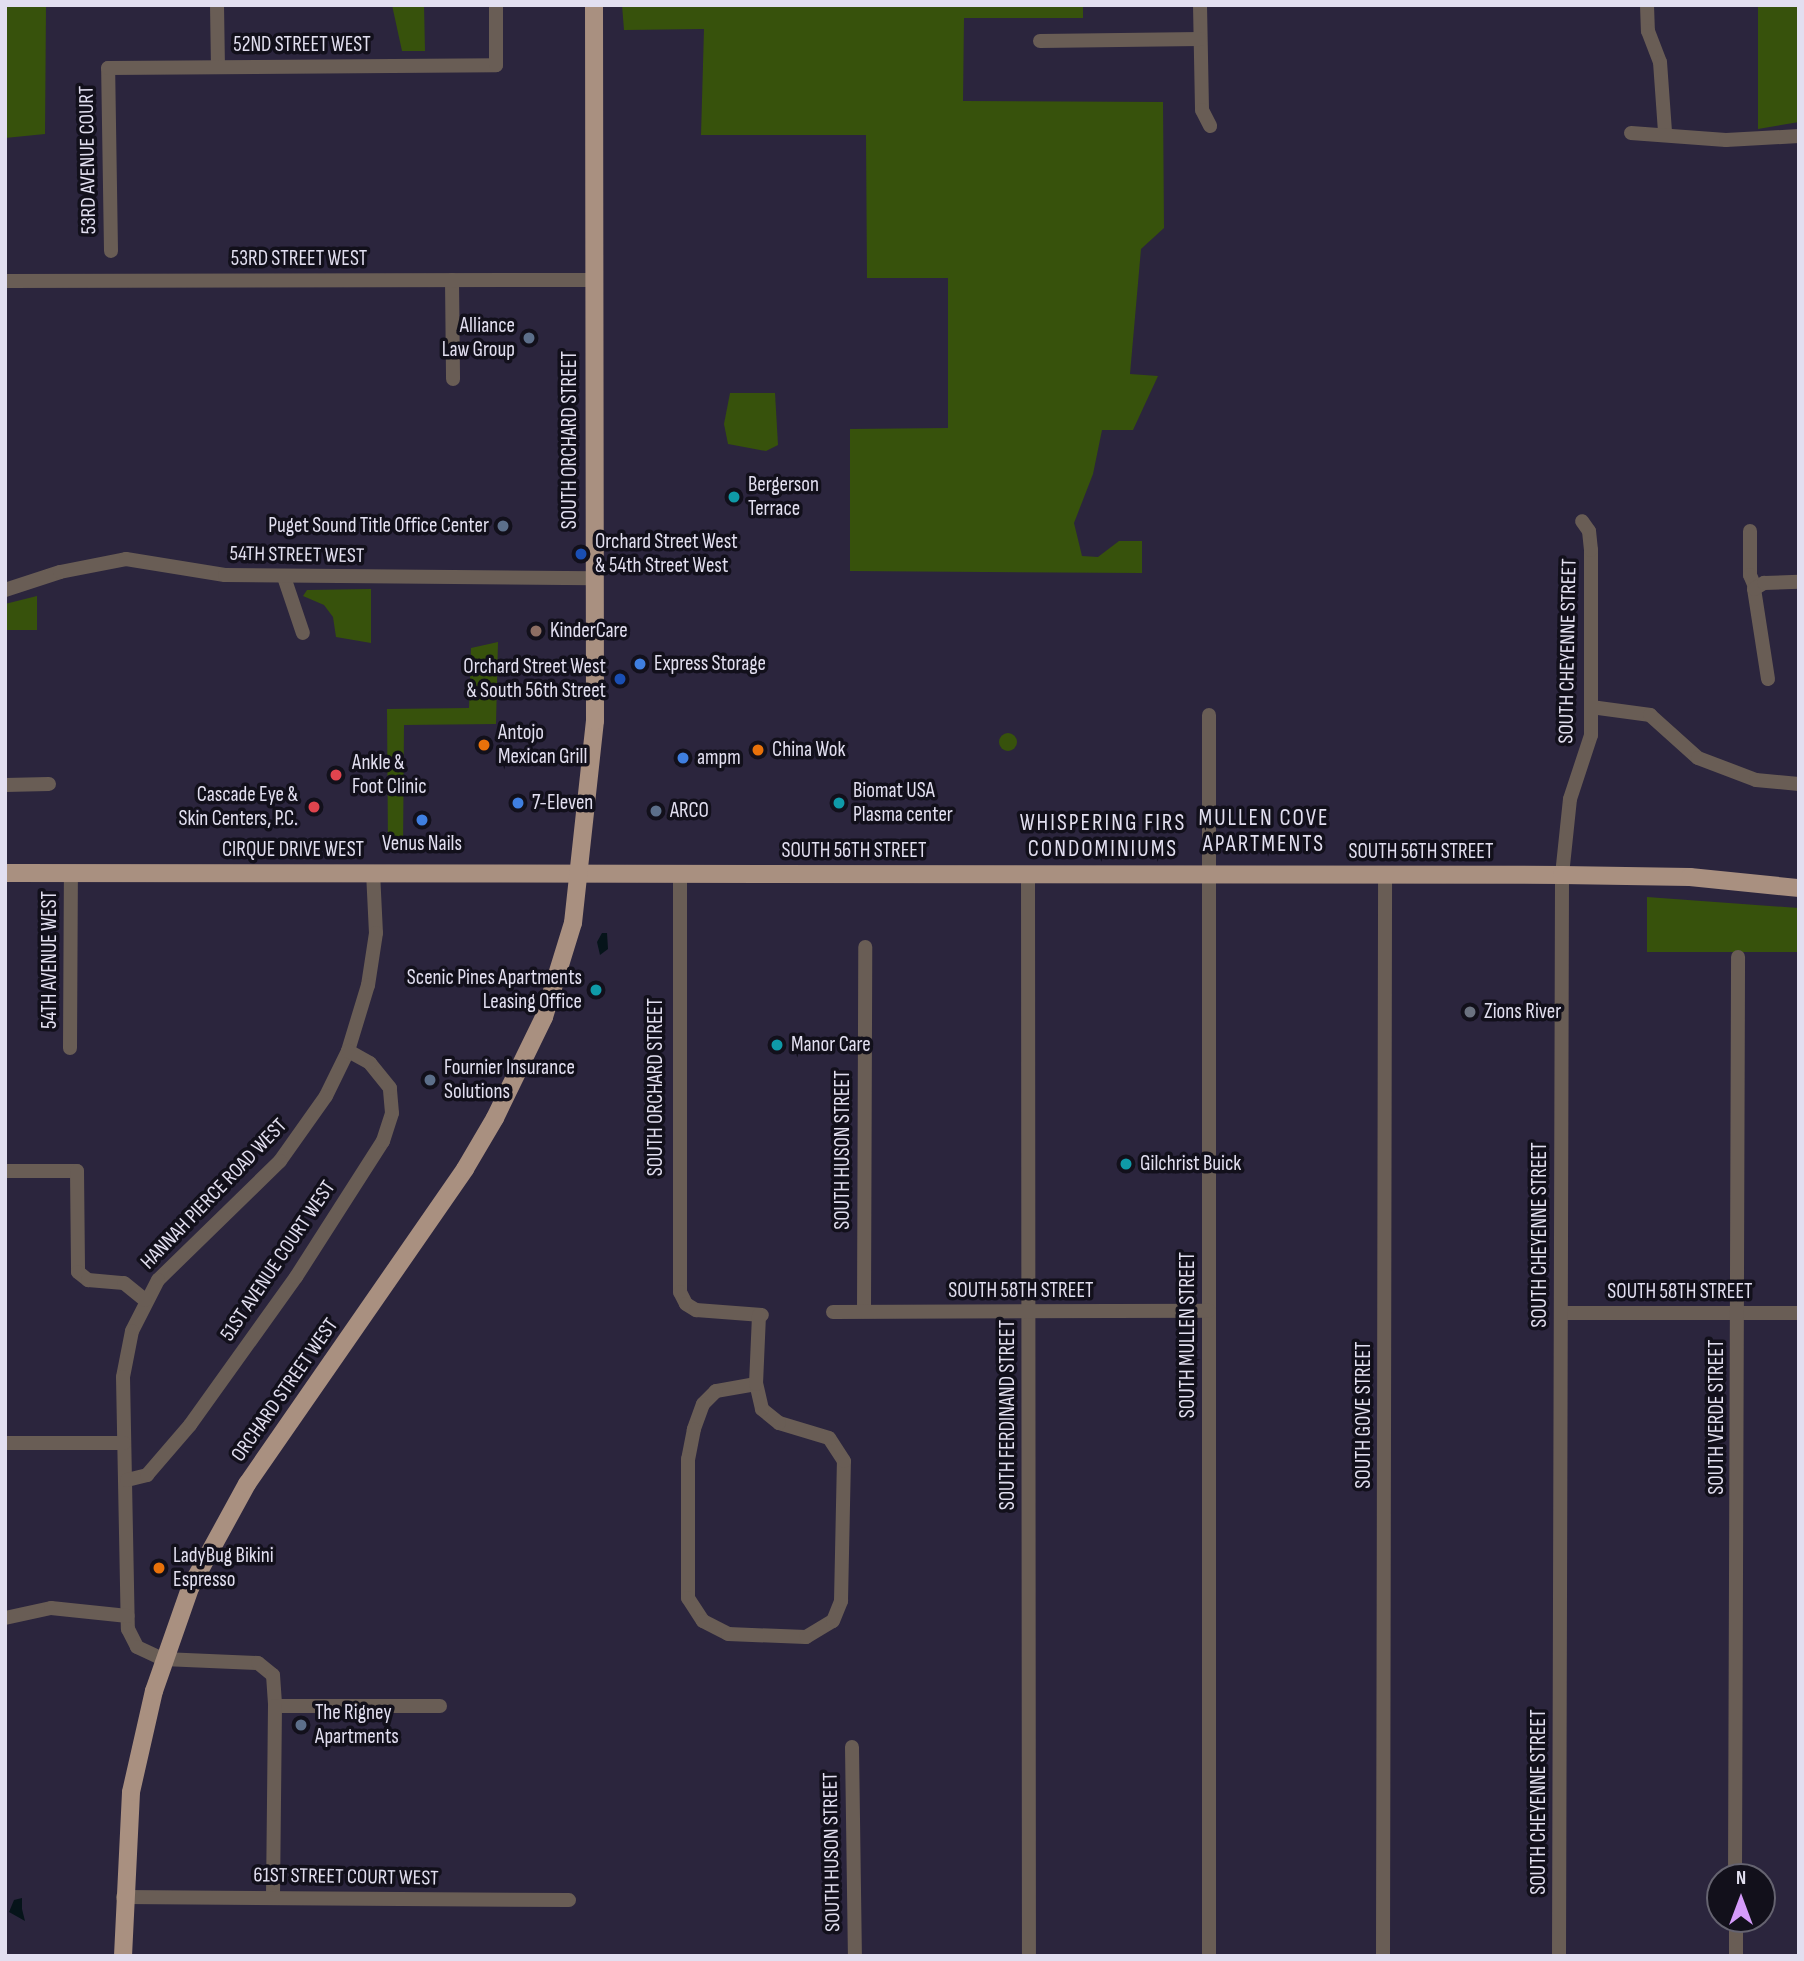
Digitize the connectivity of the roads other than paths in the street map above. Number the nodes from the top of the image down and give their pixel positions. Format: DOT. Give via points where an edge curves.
graph roads {
  1 [pos="217,5"];
  2 [pos="496,5"];
  3 [pos="594,5"];
  4 [pos="1200,5"];
  5 [pos="1647,5"];
  6 [pos="1200,38"];
  7 [pos="1040,41"];
  8 [pos="218,67"];
  9 [pos="108,68"];
  10 [pos="1210,126"];
  11 [pos="1665,132"];
  12 [pos="1631,133"];
  13 [pos="1799,136"];
  14 [pos="111,251"];
  15 [pos="453,280"];
  16 [pos="593,280"];
  17 [pos="5,281"];
  18 [pos="453,379"];
  19 [pos="1582,521"];
  20 [pos="1750,531"];
  21 [pos="284,577"];
  22 [pos="594,578"];
  23 [pos="1799,582"];
  24 [pos="1755,587"];
  25 [pos="5,590"];
  26 [pos="303,634"];
  27 [pos="1768,680"];
  28 [pos="1591,707"];
  29 [pos="1209,715"];
  30 [pos="49,784"];
  31 [pos="1799,784"];
  32 [pos="5,785"];
  33 [pos="5,873"];
  34 [pos="71,873"];
  35 [pos="373,873"];
  36 [pos="580,874"];
  37 [pos="1028,874"];
  38 [pos="1209,874"];
  39 [pos="1385,874"];
  40 [pos="680,875"];
  41 [pos="1562,875"];
  42 [pos="1799,888"];
  43 [pos="865,947"];
  44 [pos="1738,957"];
  45 [pos="70,1048"];
  46 [pos="348,1051"];
  47 [pos="5,1171"];
  48 [pos="145,1300"];
  49 [pos="864,1311"];
  50 [pos="1209,1311"];
  51 [pos="833,1312"];
  52 [pos="1029,1313"];
  53 [pos="1561,1313"];
  54 [pos="1738,1313"];
  55 [pos="1799,1313"];
  56 [pos="755,1384"];
  57 [pos="5,1443"];
  58 [pos="124,1443"];
  59 [pos="127,1480"];
  60 [pos="128,1616"];
  61 [pos="5,1618"];
  62 [pos="163,1658"];
  63 [pos="275,1706"];
  64 [pos="440,1706"];
  65 [pos="852,1747"];
  66 [pos="1735,1863"];
  67 [pos="273,1896"];
  68 [pos="123,1897"];
  69 [pos="569,1900"];
  70 [pos="1736,1933"];
  71 [pos="123,1956"];
  72 [pos="855,1956"];
  73 [pos="1029,1956"];
  74 [pos="1209,1956"];
  75 [pos="1383,1956"];
  76 [pos="1559,1956"];
  77 [pos="1736,1956"];
  1 -- 8 [label="street"];
  2 -- 8 [label="street, 52ND STREET WEST" via="496,65"];
  3 -- 16 [label="main road, SOUTH ORCHARD STREET"];
  4 -- 6 [label="street"];
  5 -- 11 [label="street" via="1648,31 1660,62"];
  6 -- 7 [label="street"];
  6 -- 10 [label="street" via="1202,110"];
  8 -- 9 [label="street, 52ND STREET WEST"];
  9 -- 14 [label="street, 53RD AVENUE COURT"];
  11 -- 12 [label="street"];
  11 -- 13 [label="street" via="1726,140"];
  15 -- 16 [label="street, 53RD STREET WEST"];
  15 -- 17 [label="street, 53RD STREET WEST"];
  15 -- 18 [label="street"];
  16 -- 22 [label="main road, SOUTH ORCHARD STREET"];
  19 -- 28 [label="street, SOUTH CHEYENNE STREET" via="1589,531 1591,550"];
  20 -- 24 [label="street" via="1750,575"];
  21 -- 22 [label="street, 54TH STREET WEST"];
  21 -- 25 [label="street, 54TH STREET WEST" via="207,573 126,559 60,572"];
  21 -- 26 [label="street"];
  22 -- 36 [label="main road, SOUTH ORCHARD STREET" via="595,721"];
  23 -- 24 [label="street"];
  24 -- 27 [label="street"];
  28 -- 31 [label="street" via="1650,715 1698,758 1756,780"];
  28 -- 41 [label="street, SOUTH CHEYENNE STREET" via="1590,744 1563,831"];
  29 -- 38 [label="street, SOUTH MULLEN STREET"];
  30 -- 32 [label="street"];
  33 -- 34 [label="main road, CIRQUE DRIVE WEST"];
  34 -- 35 [label="main road, CIRQUE DRIVE WEST"];
  34 -- 45 [label="street, 54TH AVENUE WEST"];
  35 -- 36 [label="main road, CIRQUE DRIVE WEST"];
  35 -- 46 [label="street, HANNAH PIERCE ROAD WEST" via="377,905 372,959"];
  36 -- 40 [label="main road, SOUTH 56TH STREET"];
  36 -- 62 [label="main road, ORCHARD STREET WEST" via="573,923 544,1017 495,1118 465,1169 247,1485 195,1577"];
  37 -- 38 [label="main road, SOUTH 56TH STREET"];
  37 -- 40 [label="main road, SOUTH 56TH STREET"];
  37 -- 52 [label="street, SOUTH FERDINAND STREET"];
  38 -- 39 [label="main road, SOUTH 56TH STREET"];
  38 -- 50 [label="street, SOUTH MULLEN STREET"];
  39 -- 41 [label="main road, SOUTH 56TH STREET"];
  39 -- 75 [label="street, SOUTH GOVE STREET"];
  40 -- 56 [label="street, SOUTH ORCHARD STREET" via="678,1281 682,1300 696,1310 761,1315"];
  41 -- 42 [label="main road, SOUTH 56TH STREET" via="1690,877"];
  41 -- 53 [label="street, SOUTH CHEYENNE STREET"];
  43 -- 49 [label="street, SOUTH HUSON STREET"];
  44 -- 54 [label="street, SOUTH VERDE STREET"];
  46 -- 48 [label="street, HANNAH PIERCE ROAD WEST" via="319,1108 292,1147 166,1271"];
  46 -- 59 [label="street, 51ST AVENUE COURT WEST" via="370,1063 390,1088 393,1108 383,1141 296,1278 190,1425 147,1475"];
  47 -- 48 [label="street" via="77,1171 78,1272 88,1280 124,1283"];
  48 -- 58 [label="street, HANNAH PIERCE ROAD WEST" via="124,1362"];
  49 -- 51 [label="street, SOUTH 58TH STREET"];
  49 -- 52 [label="street, SOUTH 58TH STREET"];
  50 -- 52 [label="street, SOUTH 58TH STREET"];
  50 -- 74 [label="street, SOUTH MULLEN STREET"];
  52 -- 73 [label="street, SOUTH FERDINAND STREET"];
  53 -- 54 [label="street, SOUTH 58TH STREET"];
  53 -- 76 [label="street, SOUTH CHEYENNE STREET"];
  54 -- 55 [label="street, SOUTH 58TH STREET"];
  54 -- 66 [label="street, SOUTH VERDE STREET"];
  56 -- 56 [label="street" via="767,1415 829,1438 844,1461 841,1601 833,1621 806,1637 728,1634 701,1619 688,1598 688,1459 694,1429 703,1404 716,1391"];
  57 -- 58 [label="street"];
  58 -- 59 [label="street, HANNAH PIERCE ROAD WEST"];
  59 -- 60 [label="street, HANNAH PIERCE ROAD WEST"];
  60 -- 61 [label="street" via="51,1608"];
  60 -- 62 [label="street, HANNAH PIERCE ROAD WEST" via="133,1643"];
  62 -- 63 [label="street" via="258,1663 273,1675"];
  62 -- 68 [label="main road, ORCHARD STREET WEST" via="131,1792"];
  63 -- 64 [label="street"];
  63 -- 67 [label="street"];
  65 -- 72 [label="street, SOUTH HUSON STREET"];
  67 -- 68 [label="street, 61ST STREET COURT WEST"];
  67 -- 69 [label="street, 61ST STREET COURT WEST"];
  68 -- 71 [label="main road, ORCHARD STREET WEST"];
  70 -- 77 [label="street"];
}
